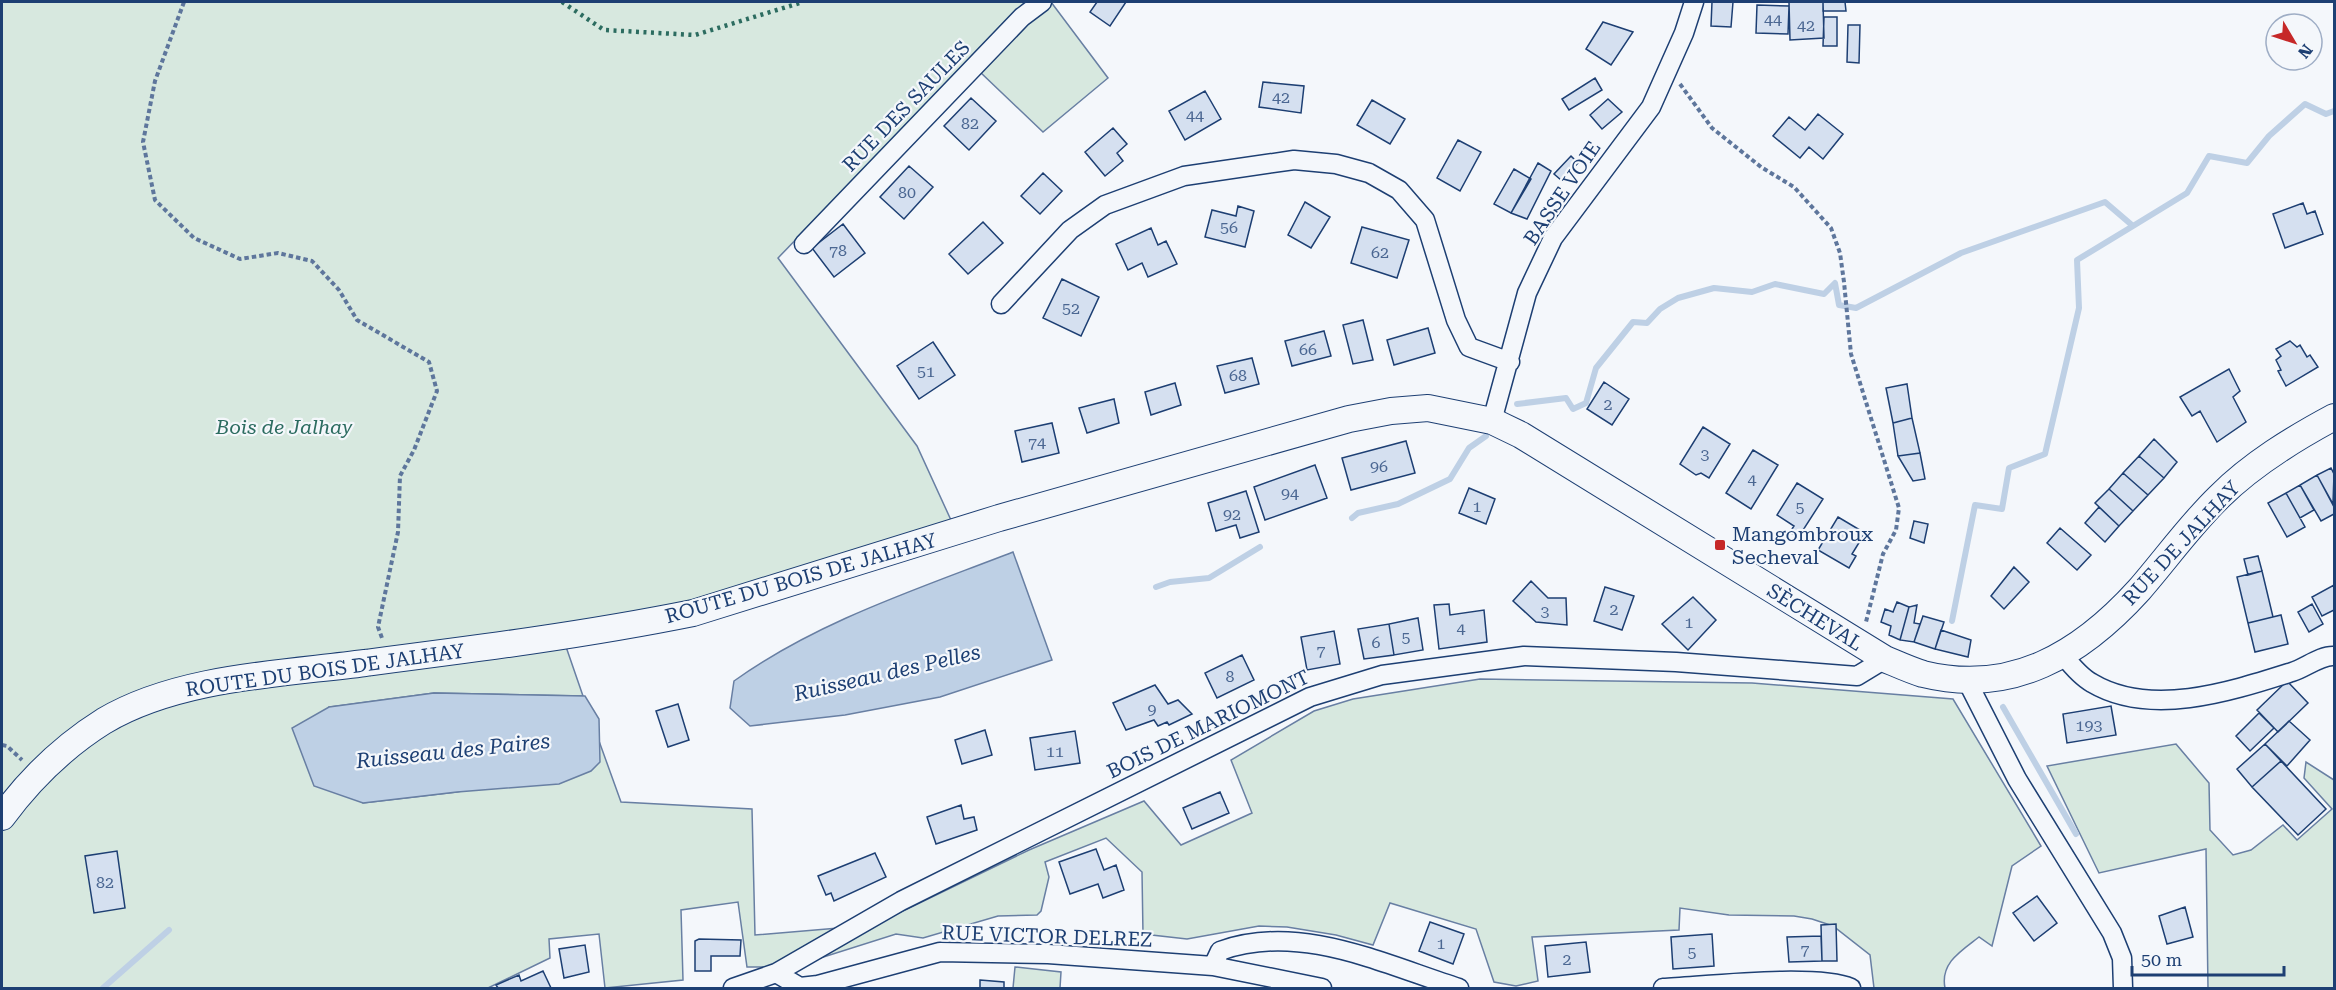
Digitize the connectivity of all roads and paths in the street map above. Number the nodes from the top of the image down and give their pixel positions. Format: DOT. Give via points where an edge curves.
graph roads {
  1 [pos="184,2"];
  2 [pos="1042,2"];
  3 [pos="1694,2"];
  4 [pos="1668,66"];
  5 [pos="804,244"];
  6 [pos="1001,304"];
  7 [pos="1510,362"];
  8 [pos="2334,417"];
  9 [pos="1492,421"];
  10 [pos="1521,435"];
  11 [pos="1862,646"];
  12 [pos="2063,655"];
  13 [pos="2333,655"];
  14 [pos="1885,659"];
  15 [pos="389,660"];
  16 [pos="1966,679"];
  17 [pos="2,740"];
  18 [pos="8,746"];
  19 [pos="2,817"];
  20 [pos="1213,966"];
  21 [pos="777,973"];
  22 [pos="733,988"];
  23 [pos="1322,988"];
  24 [pos="1459,988"];
  25 [pos="1663,988"];
  26 [pos="1851,988"];
  27 [pos="2123,988"];
  1 -- 15 [label="path" via="155,81 143,142 155,200 194,238 240,259 279,253 312,261 339,290 357,320 429,362 437,390 400,476 398,532 378,627"];
  2 -- 5 [label="street, RUE DES SAULES" via="1022,17"];
  3 -- 4 [label="street, BASSE VOIE"];
  4 -- 7 [label="street, BASSE VOIE" via="1651,107 1553,238 1527,293"];
  4 -- 11 [label="path" via="1712,128 1761,167 1794,187 1831,228 1840,253 1851,354 1899,508 1896,530 1883,554 1872,593"];
  6 -- 7 [label="street" via="1070,230 1105,205 1184,176 1294,160 1336,164 1369,173 1399,190 1425,220 1456,320 1469,347"];
  7 -- 9 [label="street, BASSE VOIE"];
  8 -- 12 [label="main road, RUE DE JALHAY" via="2249,470 2197,519 2106,624"];
  9 -- 10 [label="main road, ROUTE DU BOIS DE JALHAY"];
  9 -- 15 [label="main road, ROUTE DU BOIS DE JALHAY" via="1428,408 1349,419 999,518 693,613 612,629"];
  10 -- 11 [label="main road, SÈCHEVAL"];
  11 -- 14 [label="main road, SÈCHEVAL"];
  12 -- 13 [label="street" via="2092,683 2131,697 2169,701 2294,672"];
  12 -- 16 [label="main road, RUE DE JALHAY" via="2015,676"];
  14 -- 16 [label="main road, SÈCHEVAL" via="1923,674"];
  14 -- 21 [label="street, BOIS DE MARIOMONT" via="1857,676 1676,662 1524,656 1382,675 1310,697 901,901"];
  15 -- 19 [label="main road, ROUTE DU BOIS DE JALHAY" via="188,689 143,704 105,721 64,749"];
  16 -- 27 [label="street" via="2017,779 2112,933 2122,958"];
  17 -- 18 [label="path"];
  20 -- 21 [label="street, RUE VICTOR DELREZ" via="1048,954 940,952 818,985 800,987"];
  20 -- 23 [label="street, RUE VICTOR DELREZ"];
  20 -- 24 [label="street" via="1220,951 1238,944 1306,943 1374,959"];
  21 -- 22 [label="street, BOIS DE MARIOMONT"];
  25 -- 26 [label="street" via="1765,982 1829,983"];
}
